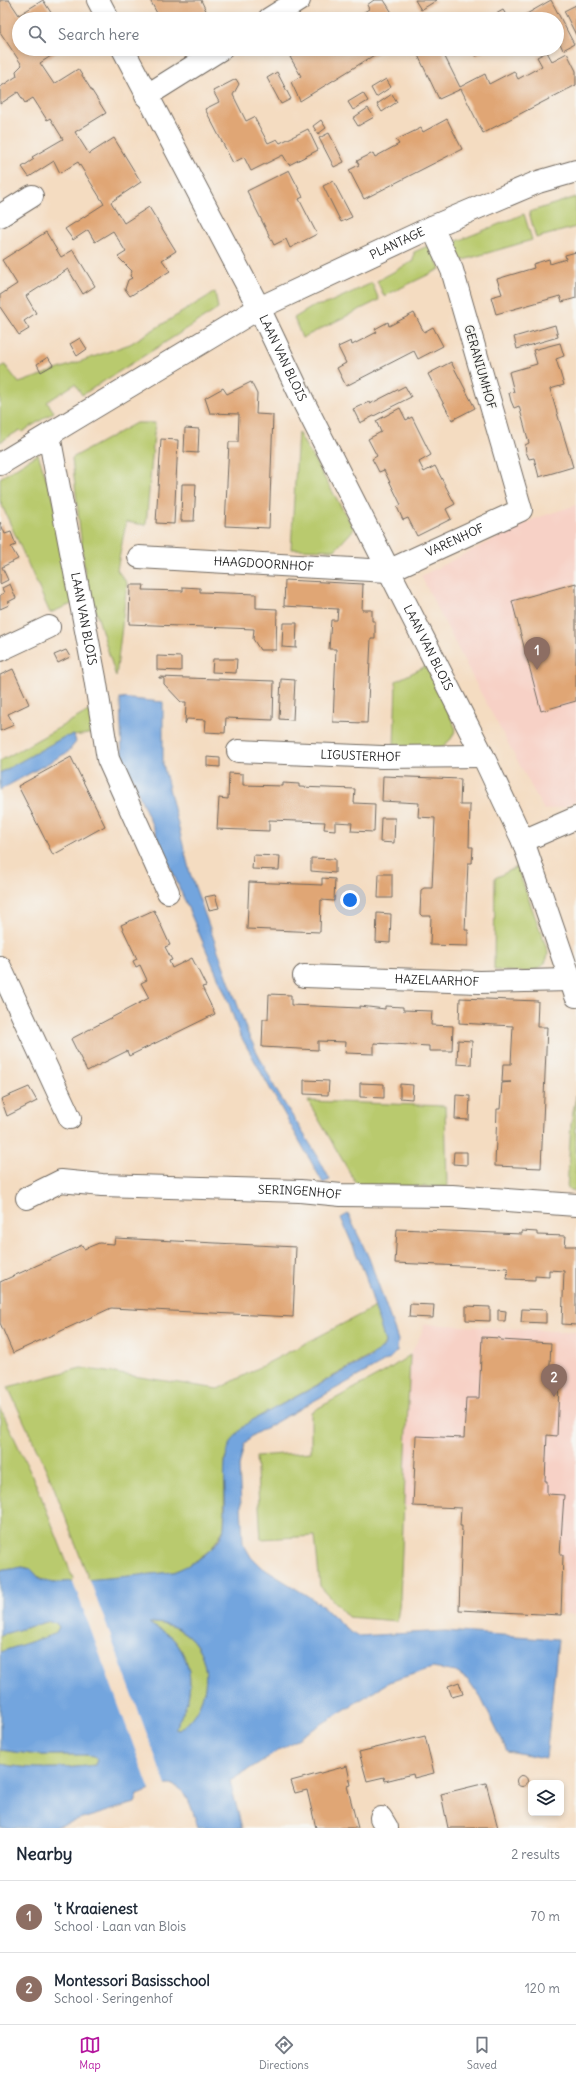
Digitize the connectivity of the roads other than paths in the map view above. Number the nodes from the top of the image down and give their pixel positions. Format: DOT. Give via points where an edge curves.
graph roads {
  1 [pos="98,0"];
  2 [pos="299,0"];
  3 [pos="104,12"];
  4 [pos="280,12"];
  5 [pos="126,56"];
  6 [pos="210,56"];
  7 [pos="146,96"];
  8 [pos="576,156"];
  9 [pos="576,171"];
  10 [pos="538,182"];
  11 [pos="32,196"];
  12 [pos="0,216"];
  13 [pos="432,227"];
  14 [pos="258,308"];
  15 [pos="49,434"];
  16 [pos="0,464"];
  17 [pos="521,510"];
  18 [pos="139,557"];
  19 [pos="388,571"];
  20 [pos="49,627"];
  21 [pos="0,650"];
  22 [pos="238,751"];
  23 [pos="483,756"];
  24 [pos="576,818"];
  25 [pos="523,841"];
  26 [pos="168,892"];
  27 [pos="0,967"];
  28 [pos="304,976"];
  29 [pos="573,988"];
  30 [pos="70,1118"];
  31 [pos="27,1198"];
  32 [pos="576,1205"];
  1 -- 3 [label="street"];
  2 -- 4 [label="street"];
  5 -- 7 [label="street, LAAN VAN BLOIS"];
  6 -- 7 [label="street"];
  7 -- 14 [label="street, LAAN VAN BLOIS"];
  8 -- 10 [label="street, PLANTAGE"];
  9 -- 10 [label="street, PLANTAGE"];
  10 -- 13 [label="street, PLANTAGE"];
  11 -- 12 [label="street"];
  13 -- 14 [label="street, PLANTAGE"];
  13 -- 17 [label="street, GERANIUMHOF" via="452,270"];
  14 -- 15 [label="street, LAAN VAN BLOIS"];
  14 -- 19 [label="street, LAAN VAN BLOIS"];
  15 -- 16 [label="street"];
  15 -- 26 [label="street, LAAN VAN BLOIS" via="108,759"];
  17 -- 19 [label="street, VARENHOF"];
  18 -- 19 [label="street, HAAGDOORNHOF"];
  19 -- 23 [label="street, LAAN VAN BLOIS"];
  20 -- 21 [label="street"];
  22 -- 23 [label="street, LIGUSTERHOF" via="382,757"];
  23 -- 25 [label="street, LAAN VAN BLOIS"];
  24 -- 25 [label="street"];
  25 -- 29 [label="street, LAAN VAN BLOIS"];
  27 -- 30 [label="street"];
  28 -- 29 [label="street, HAZELAARHOF"];
  31 -- 32 [label="street, SERINGENHOF" via="61,1181 341,1195 452,1196"];
}
